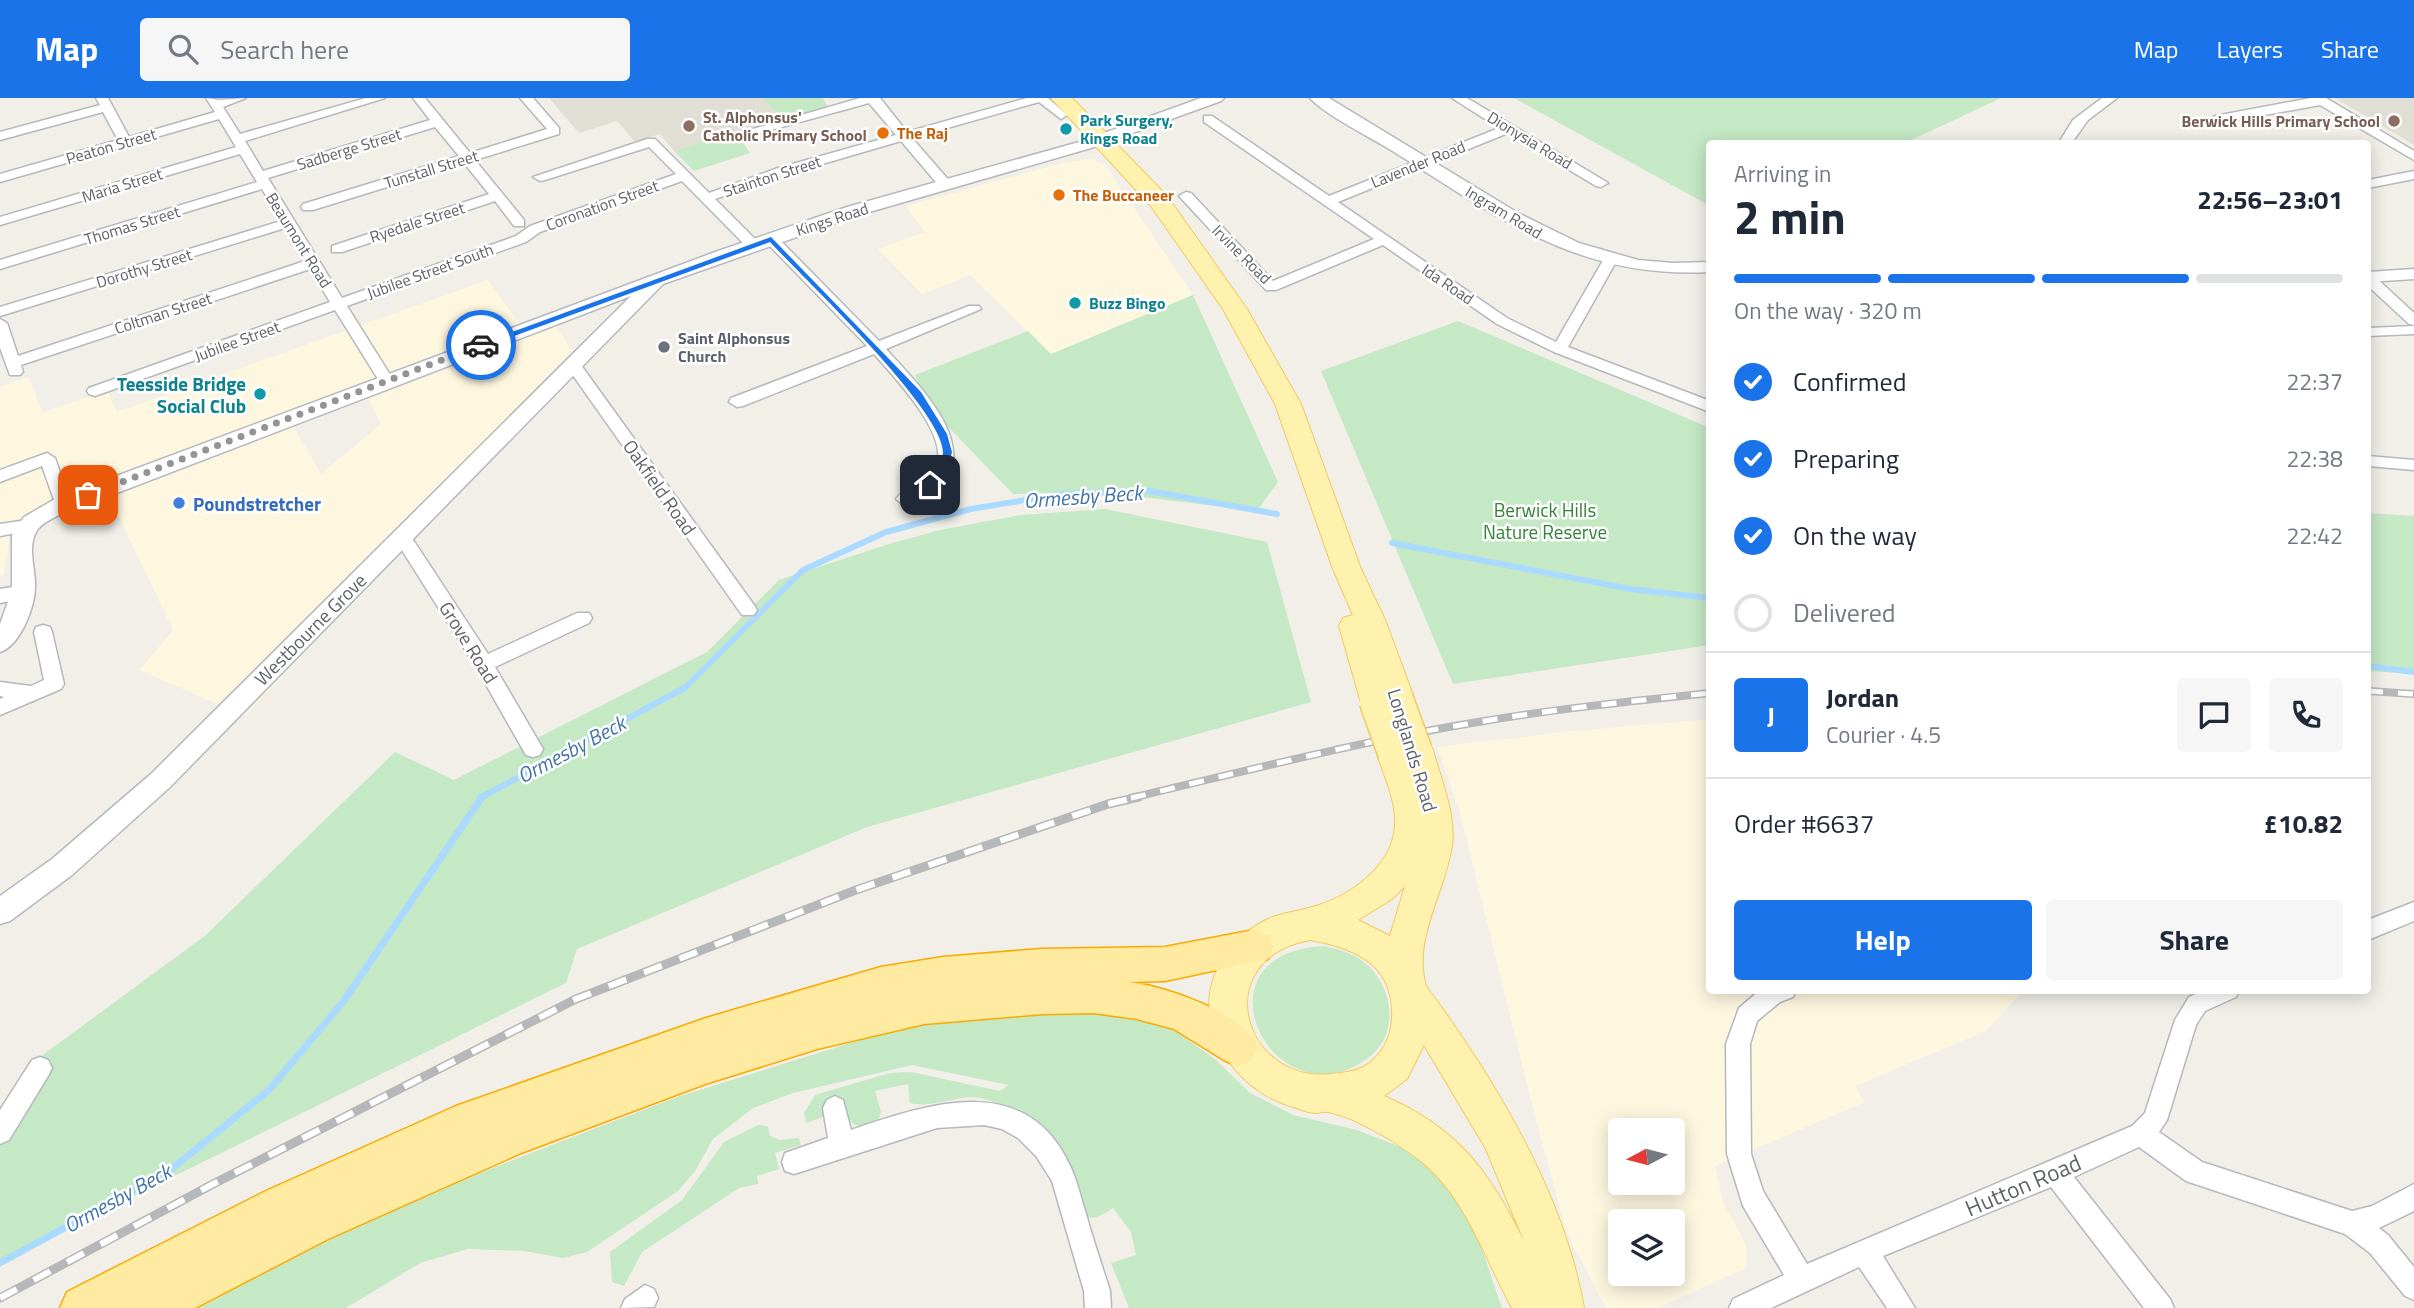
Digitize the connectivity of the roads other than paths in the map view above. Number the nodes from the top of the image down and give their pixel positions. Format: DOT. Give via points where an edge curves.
graph roads {
  1 [pos="240,98"];
  2 [pos="379,98"];
  3 [pos="419,98"];
  4 [pos="526,98"];
  5 [pos="872,98"];
  6 [pos="1041,98"];
  7 [pos="1086,98"];
  8 [pos="1216,98"];
  9 [pos="1318,98"];
  10 [pos="1458,98"];
  11 [pos="2111,98"];
  12 [pos="2320,99"];
  13 [pos="104,102"];
  14 [pos="217,106"];
  15 [pos="1061,107"];
  16 [pos="1,119"];
  17 [pos="1208,119"];
  18 [pos="2215,120"];
  19 [pos="438,122"];
  20 [pos="1508,128"];
  21 [pos="742,134"];
  22 [pos="4,135"];
  23 [pos="906,136"];
  24 [pos="1112,136"];
  25 [pos="2065,140"];
  26 [pos="125,142"];
  27 [pos="241,144"];
  28 [pos="2414,156"];
  29 [pos="467,158"];
  30 [pos="1423,163"];
  31 [pos="2414,175"];
  32 [pos="684,176"];
  33 [pos="540,177"];
  34 [pos="0,178"];
  35 [pos="262,180"];
  36 [pos="2375,182"];
  37 [pos="1601,183"];
  38 [pos="946,184"];
  39 [pos="498,195"];
  40 [pos="1186,196"];
  41 [pos="707,198"];
  42 [pos="1328,201"];
  43 [pos="308,207"];
  44 [pos="0,221"];
  45 [pos="289,223"];
  46 [pos="519,223"];
  47 [pos="521,239"];
  48 [pos="1384,240"];
  49 [pos="762,242"];
  50 [pos="337,249"];
  51 [pos="1609,260"];
  52 [pos="314,263"];
  53 [pos="0,265"];
  54 [pos="1706,267"];
  55 [pos="2414,274"];
  56 [pos="2371,277"];
  57 [pos="660,278"];
  58 [pos="2371,280"];
  59 [pos="338,304"];
  60 [pos="586,305"];
  61 [pos="974,310"];
  62 [pos="0,313"];
  63 [pos="2414,321"];
  64 [pos="2414,330"];
  65 [pos="608,331"];
  66 [pos="2371,332"];
  67 [pos="1,333"];
  68 [pos="876,347"];
  69 [pos="1559,349"];
  70 [pos="573,364"];
  71 [pos="386,381"];
  72 [pos="95,391"];
  73 [pos="737,402"];
  74 [pos="1706,405"];
  75 [pos="2371,461"];
  76 [pos="2414,465"];
  77 [pos="0,476"];
  78 [pos="904,499"];
  79 [pos="63,504"];
  80 [pos="27,526"];
  81 [pos="0,530"];
  82 [pos="402,536"];
  83 [pos="24,592"];
  84 [pos="0,596"];
  85 [pos="748,610"];
  86 [pos="583,618"];
  87 [pos="43,632"];
  88 [pos="0,643"];
  89 [pos="484,664"];
  90 [pos="0,689"];
  91 [pos="33,693"];
  92 [pos="0,707"];
  93 [pos="533,750"];
  94 [pos="1405,752"];
  95 [pos="2414,911"];
  96 [pos="0,912"];
  97 [pos="1310,924"];
  98 [pos="2371,929"];
  99 [pos="1254,947"];
  100 [pos="1408,987"];
  101 [pos="1775,994"];
  102 [pos="2219,994"];
  103 [pos="1238,1047"];
  104 [pos="40,1068"];
  105 [pos="1335,1096"];
  106 [pos="835,1108"];
  107 [pos="0,1132"];
  108 [pos="2141,1134"];
  109 [pos="841,1146"];
  110 [pos="793,1162"];
  111 [pos="2055,1173"];
  112 [pos="2414,1197"];
  113 [pos="2352,1224"];
  114 [pos="1864,1251"];
  115 [pos="1802,1280"];
  116 [pos="2414,1287"];
  117 [pos="1539,1305"];
  118 [pos="83,1308"];
  119 [pos="148,1308"];
  120 [pos="1098,1308"];
  121 [pos="1741,1308"];
  122 [pos="1902,1308"];
  123 [pos="2161,1308"];
  1 -- 14 [label="street, Peaton Street"];
  2 -- 27 [label="street, Maria Street"];
  3 -- 19 [label="street"];
  4 -- 29 [label="street, Tunstall Street" via="555,131"];
  5 -- 21 [label="street"];
  5 -- 23 [label="street"];
  6 -- 15 [label="street"];
  6 -- 23 [label="street, Stainton Street"];
  7 -- 24 [label="main road, Longlands Road"];
  8 -- 24 [label="street, Kings Road"];
  9 -- 30 [label="street, Ingram Road"];
  10 -- 20 [label="street, Dionysia Road"];
  11 -- 25 [label="street" via="2085,114"];
  12 -- 18 [label="street"];
  12 -- 28 [label="street"];
  13 -- 22 [label="street"];
  13 -- 26 [label="street"];
  14 -- 26 [label="street, Peaton Street"];
  14 -- 27 [label="street, Beaumont Road"];
  15 -- 24 [label="main road, Longlands Road"];
  16 -- 22 [label="street"];
  17 -- 42 [label="street, Ida Road"];
  19 -- 29 [label="street"];
  19 -- 35 [label="street, Sadberge Street"];
  20 -- 30 [label="street, Lavender Road"];
  20 -- 37 [label="street, Dionysia Road"];
  23 -- 38 [label="street"];
  23 -- 41 [label="street, Stainton Street"];
  24 -- 38 [label="street, Kings Road"];
  24 -- 94 [label="main road, Longlands Road, bridge" via="1235,309 1288,404 1347,569 1354,626"];
  26 -- 34 [label="street, Peaton Street"];
  27 -- 35 [label="street, Beaumont Road"];
  27 -- 44 [label="street, Maria Street"];
  29 -- 39 [label="street"];
  29 -- 43 [label="street, Tunstall Street"];
  30 -- 42 [label="street, Lavender Road"];
  30 -- 51 [label="street, Ingram Road" via="1527,228"];
  31 -- 36 [label="street"];
  32 -- 33 [label="street" via="651,142"];
  32 -- 41 [label="street"];
  32 -- 47 [label="street, Coronation Street" via="535,229"];
  35 -- 45 [label="street, Beaumont Road"];
  35 -- 53 [label="street, Thomas Street"];
  38 -- 49 [label="street, Kings Road"];
  39 -- 46 [label="street"];
  39 -- 50 [label="street, Ryedale Street"];
  40 -- 48 [label="street, Irvine Road" via="1271,286"];
  41 -- 49 [label="street"];
  42 -- 48 [label="street, Ida Road"];
  45 -- 52 [label="street, Beaumont Road"];
  45 -- 62 [label="street, Dorothy Street"];
  47 -- 59 [label="street, Jubilee Street South"];
  48 -- 69 [label="street, Ida Road" via="1502,321"];
  49 -- 57 [label="street, Kings Road"];
  49 -- 68 [label="street"];
  51 -- 54 [label="street, Ingram Road" via="1655,268"];
  51 -- 69 [label="street"];
  52 -- 59 [label="street, Beaumont Road"];
  52 -- 67 [label="street, Coltman Street" via="14,368"];
  55 -- 56 [label="street"];
  57 -- 60 [label="street, Kings Road"];
  57 -- 65 [label="street, Westbourne Grove"];
  58 -- 63 [label="street"];
  59 -- 71 [label="street, Beaumont Road"];
  59 -- 72 [label="street, Jubilee Street"];
  60 -- 65 [label="street"];
  60 -- 71 [label="street, Kings Road"];
  61 -- 68 [label="street"];
  64 -- 66 [label="street"];
  65 -- 70 [label="street, Westbourne Grove"];
  68 -- 73 [label="street"];
  68 -- 78 [label="street" via="916,392 943,434 948,452 942,472 930,485"];
  69 -- 74 [label="street, Ida Road"];
  70 -- 82 [label="street, Westbourne Grove"];
  70 -- 85 [label="street, Oakfield Road"];
  71 -- 79 [label="street, Kings Road"];
  75 -- 76 [label="street"];
  77 -- 79 [label="street" via="47,458"];
  79 -- 80 [label="street, Kings Road"];
  80 -- 81 [label="street, Kings Road"];
  80 -- 83 [label="street" via="20,539"];
  82 -- 89 [label="street, Grove Road"];
  82 -- 96 [label="street, Westbourne Grove" via="160,781 62,867"];
  83 -- 84 [label="street"];
  83 -- 88 [label="street" via="12,627"];
  86 -- 89 [label="street"];
  87 -- 91 [label="street" via="54,684"];
  89 -- 93 [label="street, Grove Road"];
  90 -- 91 [label="street"];
  91 -- 92 [label="street"];
  94 -- 97 [label="main road, Longlands Road" via="1412,823 1402,862 1383,888"];
  94 -- 100 [label="main road, Longlands Road" via="1435,819 1435,845 1409,931"];
  95 -- 98 [label="street"];
  97 -- 99 [label="main road, Longlands Road" via="1280,931"];
  97 -- 100 [label="main road, Longlands Road" via="1339,927 1366,937 1388,954"];
  99 -- 103 [label="main road, Longlands Road" via="1237,967 1228,993 1228,1020"];
  99 -- 118 [label="highway" via="1165,964 1041,966 881,985 706,1037 471,1120 281,1206"];
  100 -- 105 [label="main road, Longlands Road" via="1412,1031 1398,1062 1371,1085"];
  100 -- 117 [label="main road, Longlands Road" via="1484,1101 1521,1175 1558,1281"];
  101 -- 115 [label="street" via="1747,1015 1738,1044 1739,1154 1752,1197"];
  102 -- 108 [label="street" via="2197,1004 2186,1020 2155,1120"];
  103 -- 105 [label="main road, Longlands Road" via="1255,1068 1278,1085 1306,1095"];
  103 -- 119 [label="highway" via="1182,1013 1094,995 924,1006 817,1030 705,1065 513,1136 313,1224"];
  104 -- 107 [label="street"];
  105 -- 117 [label="main road, Longlands Road" via="1422,1134 1448,1156 1473,1189"];
  106 -- 109 [label="street"];
  108 -- 111 [label="street, Hutton Road"];
  108 -- 113 [label="street" via="2194,1172"];
  109 -- 110 [label="street"];
  109 -- 120 [label="street" via="931,1115 961,1111 1009,1120 1031,1133 1062,1175"];
  111 -- 114 [label="street, Hutton Road"];
  111 -- 123 [label="street"];
  112 -- 113 [label="street"];
  113 -- 116 [label="street" via="2379,1244"];
  114 -- 115 [label="street, Hutton Road"];
  114 -- 122 [label="street"];
  115 -- 121 [label="street, Hutton Road"];
}
